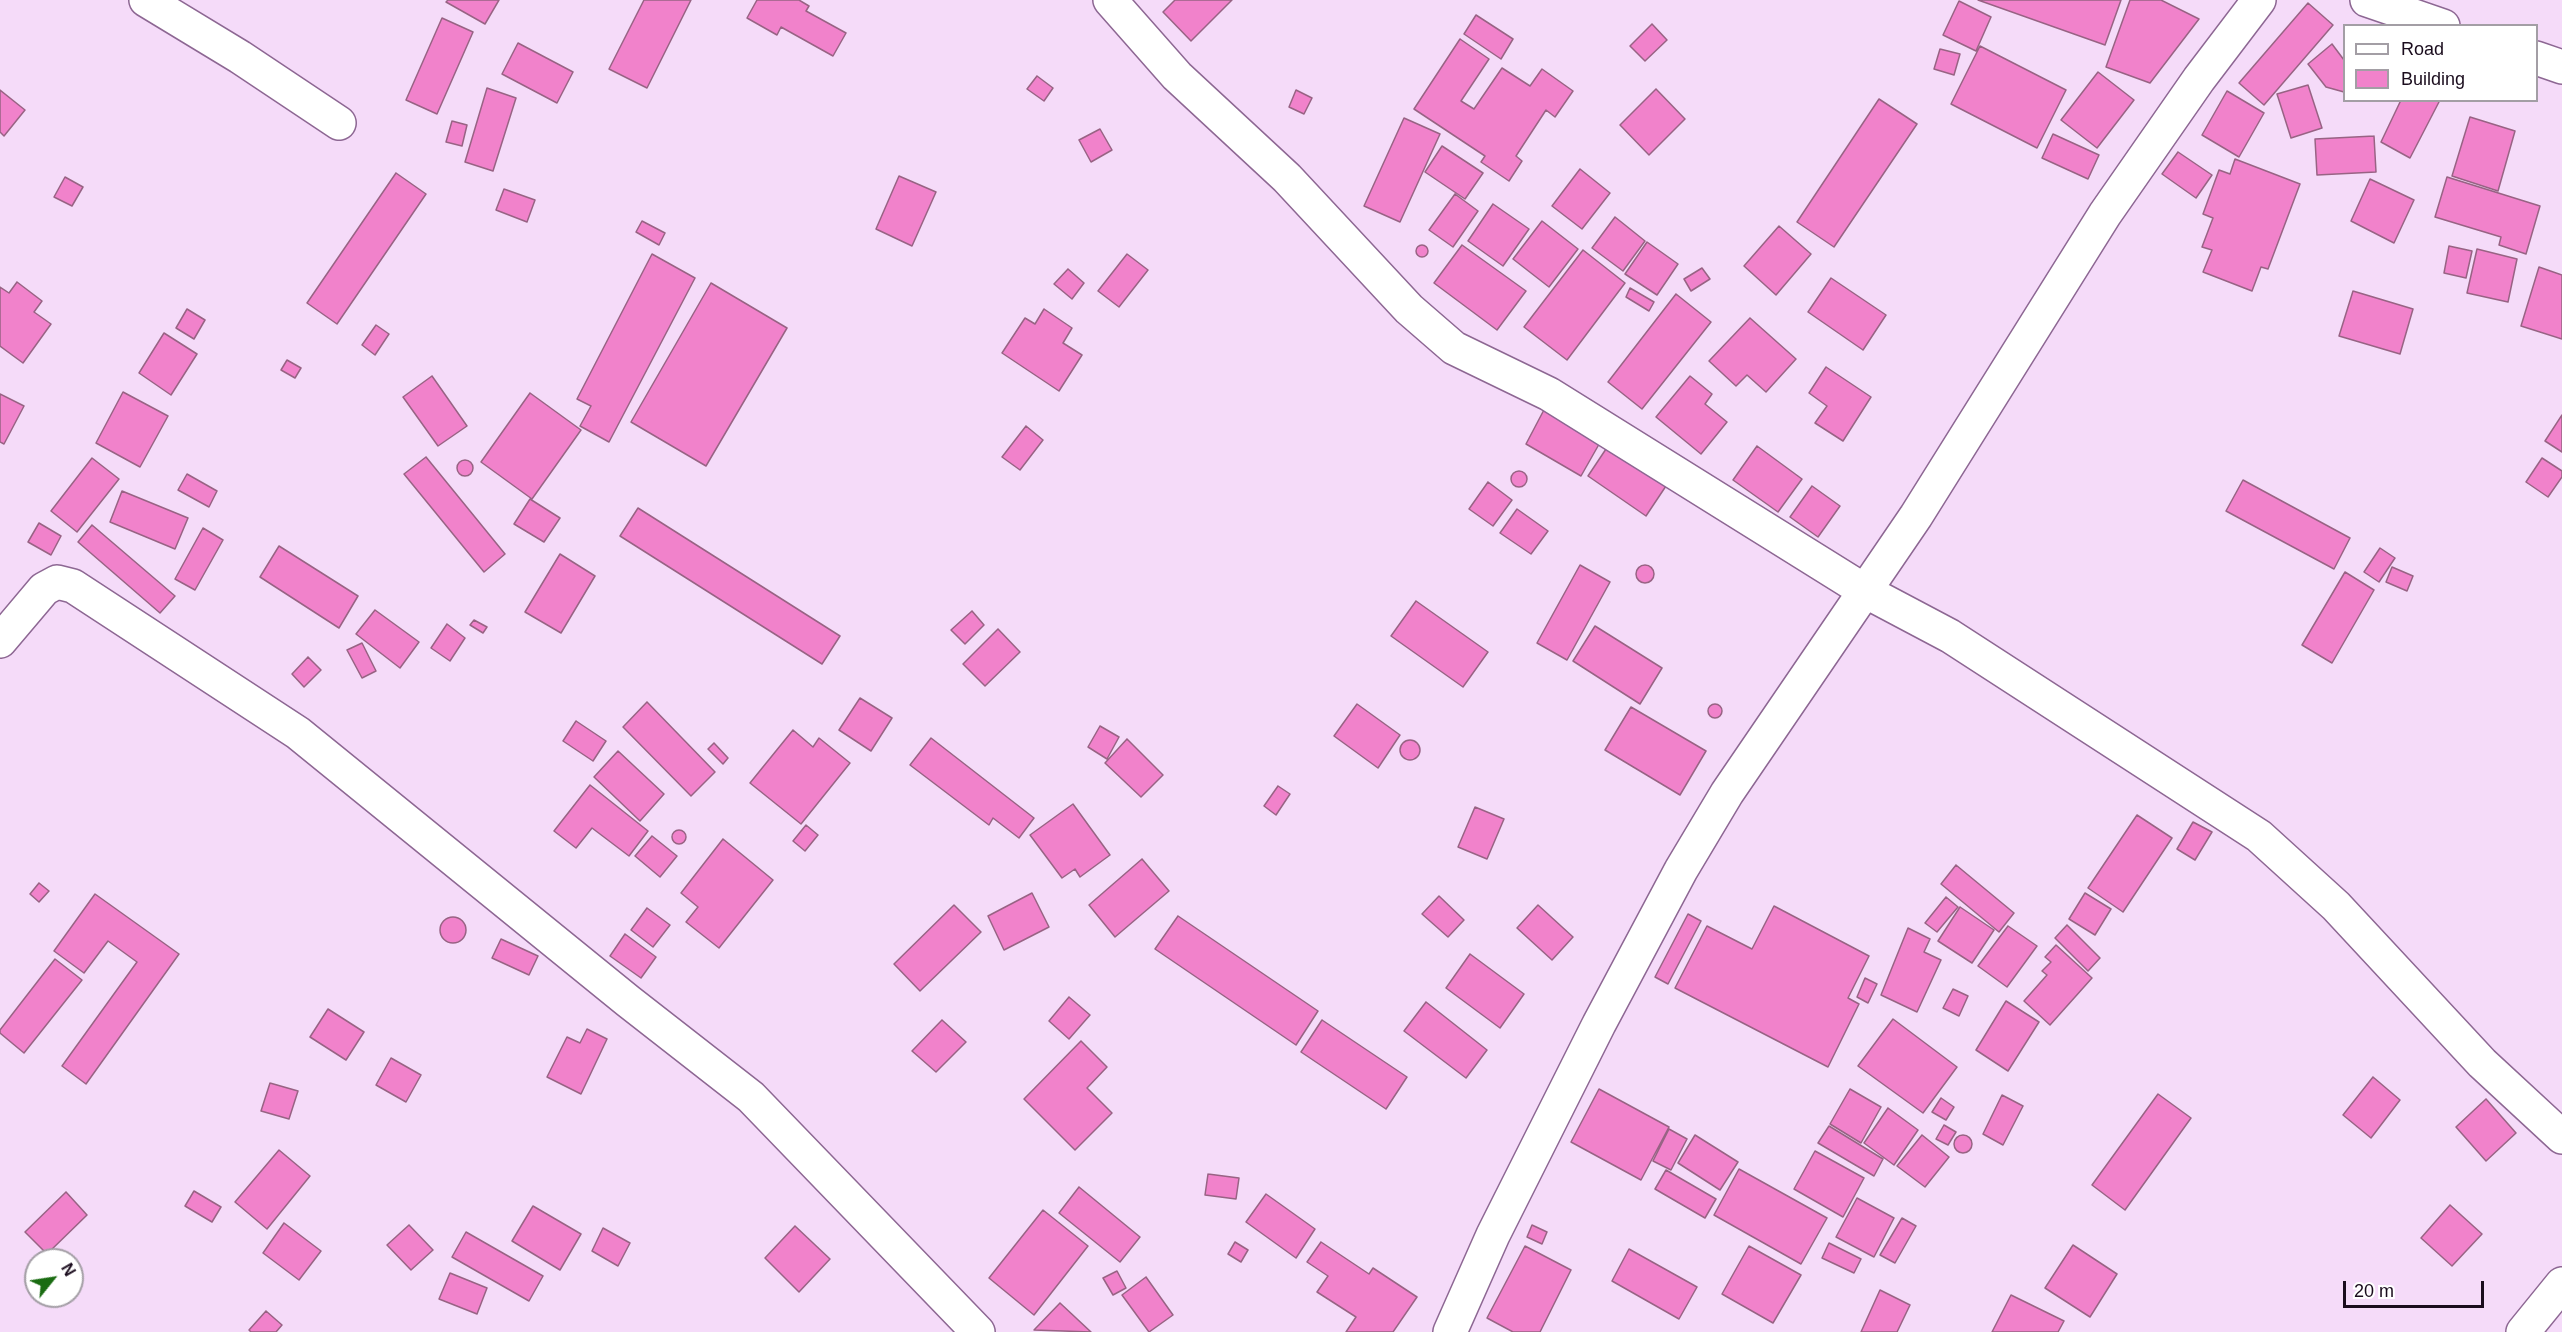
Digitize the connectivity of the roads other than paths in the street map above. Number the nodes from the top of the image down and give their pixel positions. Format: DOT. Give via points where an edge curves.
graph roads {
  1 [pos="146,0"];
  2 [pos="1110,0"];
  3 [pos="2259,0"];
  4 [pos="2367,0"];
  5 [pos="2437,24"];
  6 [pos="2538,59"];
  7 [pos="2562,67"];
  8 [pos="339,123"];
  9 [pos="1865,591"];
  10 [pos="0,641"];
  11 [pos="2562,1137"];
  12 [pos="2562,1284"];
  13 [pos="978,1332"];
  14 [pos="1450,1332"];
  15 [pos="2523,1332"];
  1 -- 8 [label="street"];
  2 -- 9 [label="street" via="1177,76 1287,178 1409,309 1454,348 1549,394"];
  3 -- 9 [label="street" via="2105,214"];
  4 -- 5 [label="street"];
  6 -- 7 [label="street"];
  9 -- 11 [label="street" via="1950,636 2259,836 2336,906 2482,1063"];
  9 -- 14 [label="street" via="1740,774 1681,870 1493,1235"];
  10 -- 13 [label="street" via="44,589 57,582 73,586 298,733 751,1098"];
  12 -- 15 [label="street"];
}
